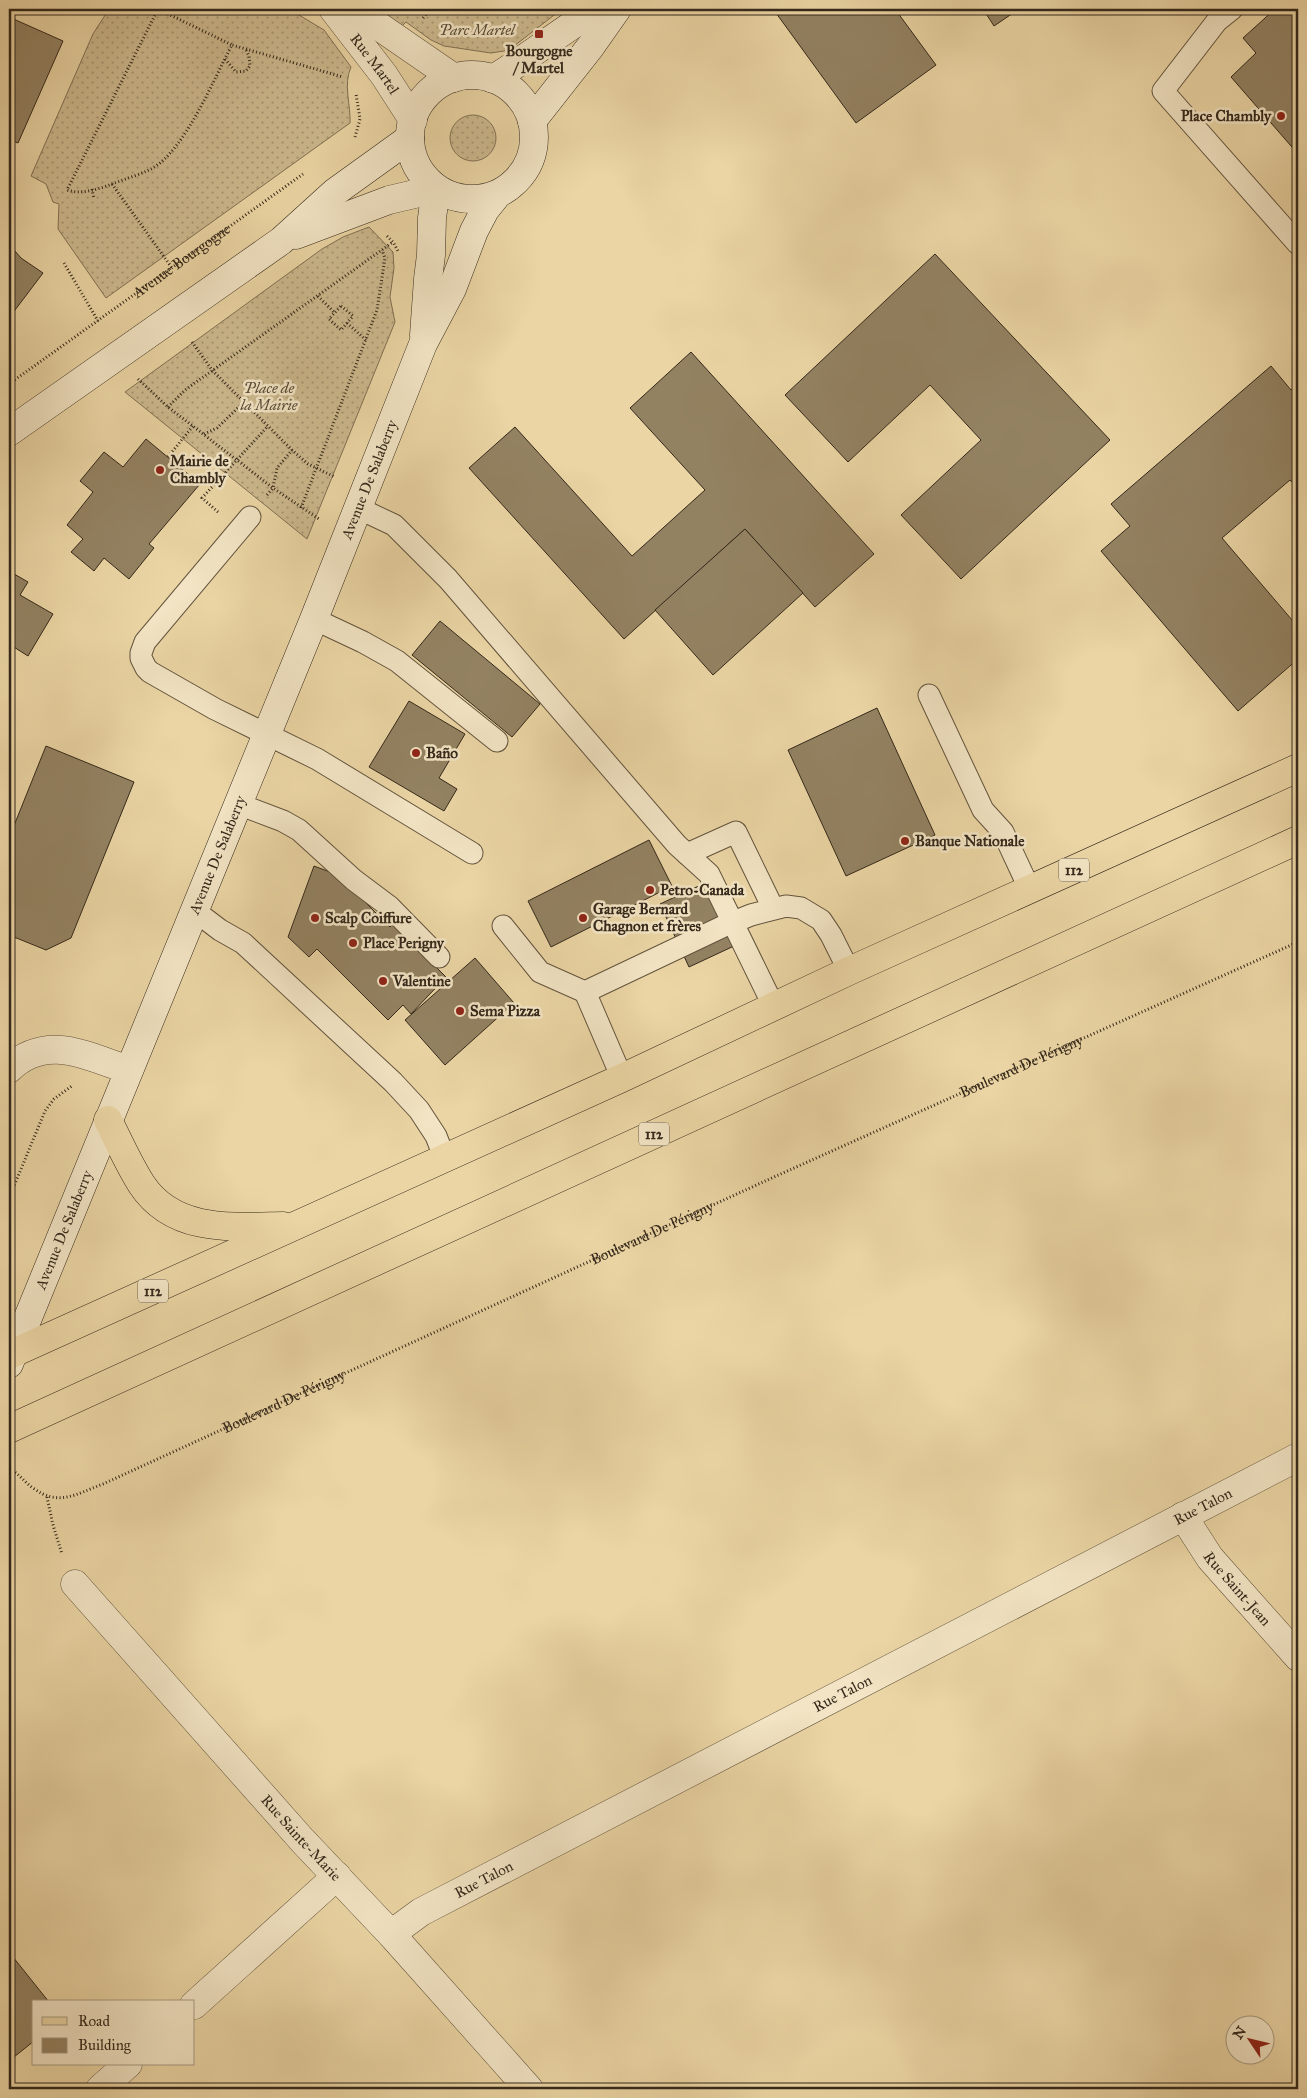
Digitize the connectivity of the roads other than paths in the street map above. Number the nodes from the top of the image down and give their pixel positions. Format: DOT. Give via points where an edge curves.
graph roads {
  1 [pos="333,9"];
  2 [pos="346,9"];
  3 [pos="597,9"];
  4 [pos="617,9"];
  5 [pos="1232,9"];
  6 [pos="454,78"];
  7 [pos="493,79"];
  8 [pos="532,121"];
  9 [pos="411,129"];
  10 [pos="436,189"];
  11 [pos="497,194"];
  12 [pos="280,240"];
  13 [pos="1298,244"];
  14 [pos="423,344"];
  15 [pos="9,432"];
  16 [pos="358,508"];
  17 [pos="250,517"];
  18 [pos="314,619"];
  19 [pos="929,696"];
  20 [pos="267,734"];
  21 [pos="497,741"];
  22 [pos="1298,768"];
  23 [pos="238,804"];
  24 [pos="1298,840"];
  25 [pos="472,853"];
  26 [pos="687,854"];
  27 [pos="1030,890"];
  28 [pos="773,908"];
  29 [pos="195,911"];
  30 [pos="733,922"];
  31 [pos="503,926"];
  32 [pos="439,957"];
  33 [pos="849,971"];
  34 [pos="585,992"];
  35 [pos="774,1006"];
  36 [pos="9,1069"];
  37 [pos="129,1070"];
  38 [pos="622,1078"];
  39 [pos="108,1120"];
  40 [pos="444,1159"];
  41 [pos="292,1226"];
  42 [pos="10,1358"];
  43 [pos="9,1429"];
  44 [pos="1298,1458"];
  45 [pos="1184,1516"];
  46 [pos="75,1584"];
  47 [pos="1298,1657"];
  48 [pos="336,1876"];
  49 [pos="391,1934"];
  50 [pos="195,2004"];
  51 [pos="126,2066"];
  52 [pos="100,2089"];
  53 [pos="529,2089"];
  1 -- 9 [label="street, Rue Martel" via="384,75"];
  2 -- 6 [label="street, Rue Martel" via="377,25"];
  3 -- 7 [label="street"];
  4 -- 8 [label="street"];
  5 -- 13 [label="lane" via="1217,22 1163,92"];
  6 -- 7 [label="street" via="474,76"];
  6 -- 9 [label="street" via="428,94 416,110"];
  7 -- 8 [label="street" via="515,93 526,106"];
  8 -- 11 [label="street" via="534,143 528,164 515,182"];
  9 -- 10 [label="street" via="413,158 423,176"];
  9 -- 12 [label="street"];
  10 -- 11 [label="street" via="470,200"];
  10 -- 12 [label="street" via="389,200"];
  10 -- 14 [label="street, Avenue De Salaberry"];
  11 -- 14 [label="street, Avenue De Salaberry" via="474,231 452,289"];
  12 -- 15 [label="street"];
  14 -- 16 [label="street, Avenue De Salaberry"];
  16 -- 18 [label="street, Avenue De Salaberry"];
  16 -- 26 [label="lane" via="394,525 416,545"];
  17 -- 20 [label="lane" via="145,642 141,658 150,672 215,710"];
  18 -- 20 [label="street, Avenue De Salaberry"];
  18 -- 21 [label="lane" via="397,661"];
  19 -- 27 [label="lane" via="983,810 1003,832"];
  20 -- 23 [label="street, Avenue De Salaberry"];
  20 -- 25 [label="lane" via="317,759"];
  22 -- 27 [label="main road, 112"];
  23 -- 29 [label="street, Avenue De Salaberry"];
  23 -- 32 [label="lane" via="299,830 354,880 390,907"];
  24 -- 43 [label="main road, 112"];
  26 -- 28 [label="lane" via="736,832"];
  26 -- 30 [label="lane" via="709,874"];
  27 -- 33 [label="main road, 112"];
  28 -- 30 [label="lane"];
  28 -- 33 [label="lane" via="800,908 821,920"];
  29 -- 37 [label="street, Avenue De Salaberry"];
  29 -- 40 [label="lane" via="243,943 393,1082 427,1121"];
  30 -- 34 [label="lane"];
  30 -- 35 [label="lane"];
  31 -- 34 [label="lane" via="540,972"];
  33 -- 35 [label="main road, 112"];
  34 -- 38 [label="lane"];
  35 -- 38 [label="main road, 112"];
  36 -- 37 [label="street" via="28,1054 48,1049 77,1053"];
  37 -- 39 [label="street, Avenue De Salaberry"];
  38 -- 40 [label="main road, 112"];
  39 -- 41 [label="main road" via="142,1186 166,1210 212,1226"];
  39 -- 42 [label="street, Avenue De Salaberry"];
  40 -- 41 [label="main road, 112"];
  41 -- 42 [label="main road, 112"];
  44 -- 45 [label="street, Rue Talon"];
  45 -- 47 [label="street, Rue Saint-Jean" via="1210,1558"];
  45 -- 49 [label="street, Rue Talon" via="430,1908"];
  46 -- 48 [label="street, Rue Sainte-Marie"];
  48 -- 49 [label="street, Rue Sainte-Marie"];
  48 -- 50 [label="street"];
  49 -- 53 [label="street, Rue Sainte-Marie"];
  51 -- 52 [label="street"];
}
